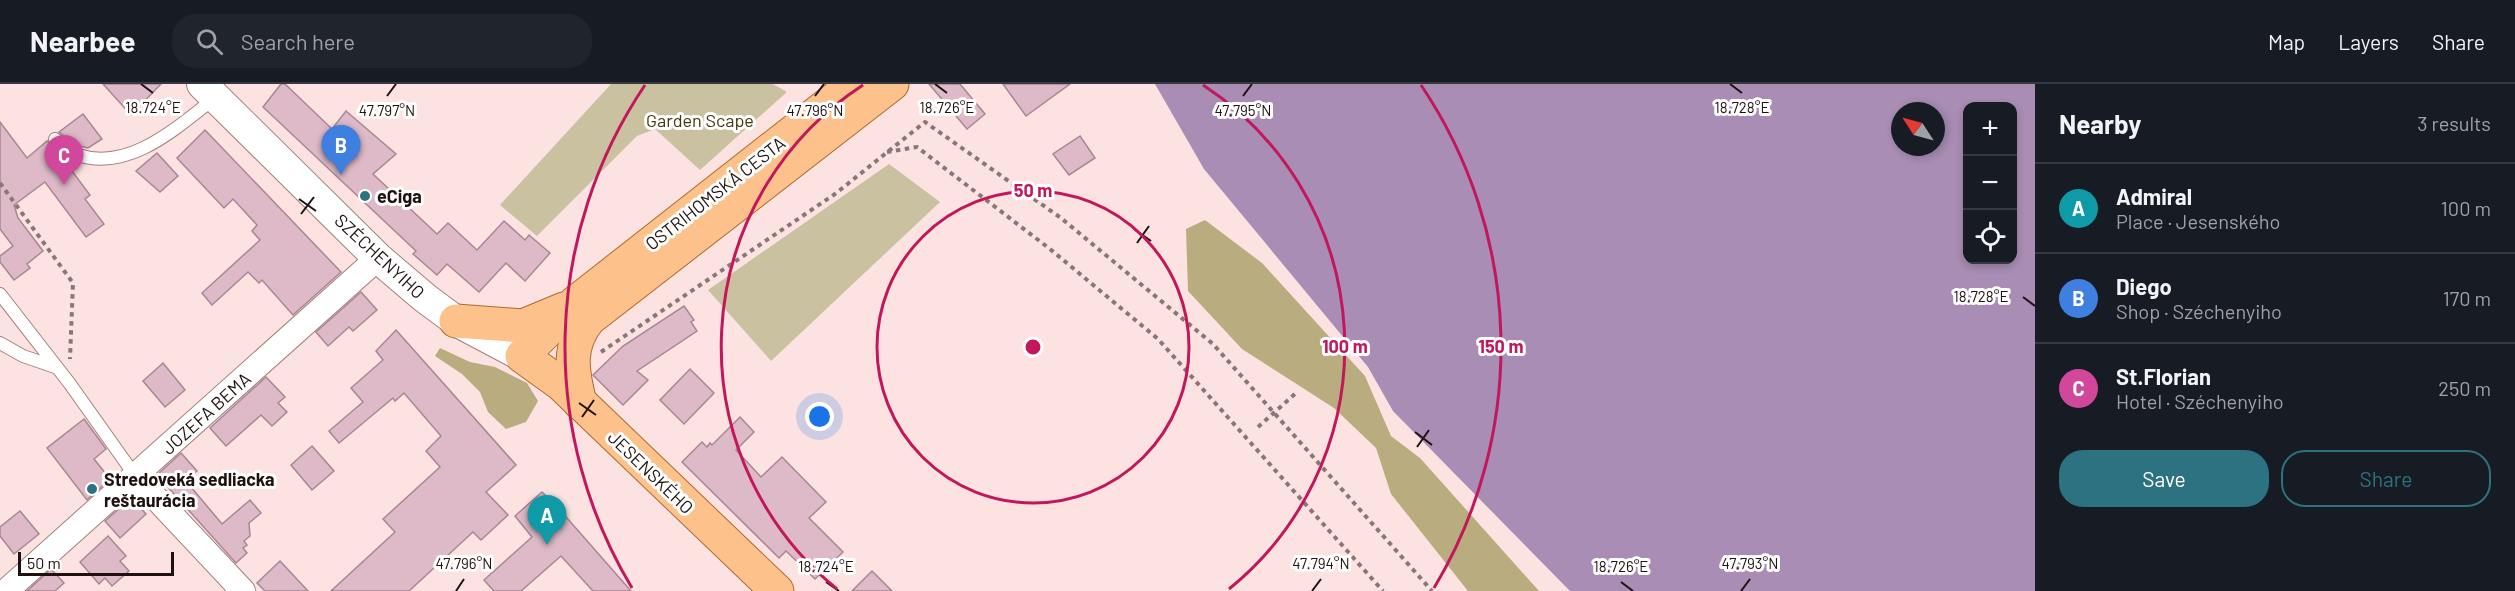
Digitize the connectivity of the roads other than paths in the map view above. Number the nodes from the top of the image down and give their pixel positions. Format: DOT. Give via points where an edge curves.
graph roads {
  1 [pos="854,84"];
  2 [pos="892,84"];
  3 [pos="209,91"];
  4 [pos="55,139"];
  5 [pos="378,258"];
  6 [pos="0,294"];
  7 [pos="583,310"];
  8 [pos="456,321"];
  9 [pos="0,343"];
  10 [pos="533,347"];
  11 [pos="57,367"];
  12 [pos="580,403"];
  13 [pos="136,477"];
  14 [pos="6,591"];
  15 [pos="243,591"];
  16 [pos="777,591"];
  1 -- 7 [label="main road, OSTRIHOMSKÁ CESTA"];
  2 -- 7 [label="main road"];
  3 -- 4 [label="lane" via="139,152 97,158 76,154"];
  3 -- 5 [label="street, SZÉCHENYIHO"];
  5 -- 8 [label="street, SZÉCHENYIHO"];
  5 -- 13 [label="street, JOZEFA BEMA"];
  6 -- 11 [label="lane"];
  7 -- 8 [label="main road" via="554,314 523,326"];
  7 -- 10 [label="main road"];
  7 -- 12 [label="main road" via="572,358"];
  8 -- 10 [label="street, SZÉCHENYIHO"];
  9 -- 11 [label="lane" via="23,356"];
  10 -- 12 [label="main road, JESENSKÉHO"];
  11 -- 13 [label="lane"];
  12 -- 16 [label="main road, JESENSKÉHO"];
  13 -- 14 [label="street, JOZEFA BEMA"];
  13 -- 15 [label="street"];
}
